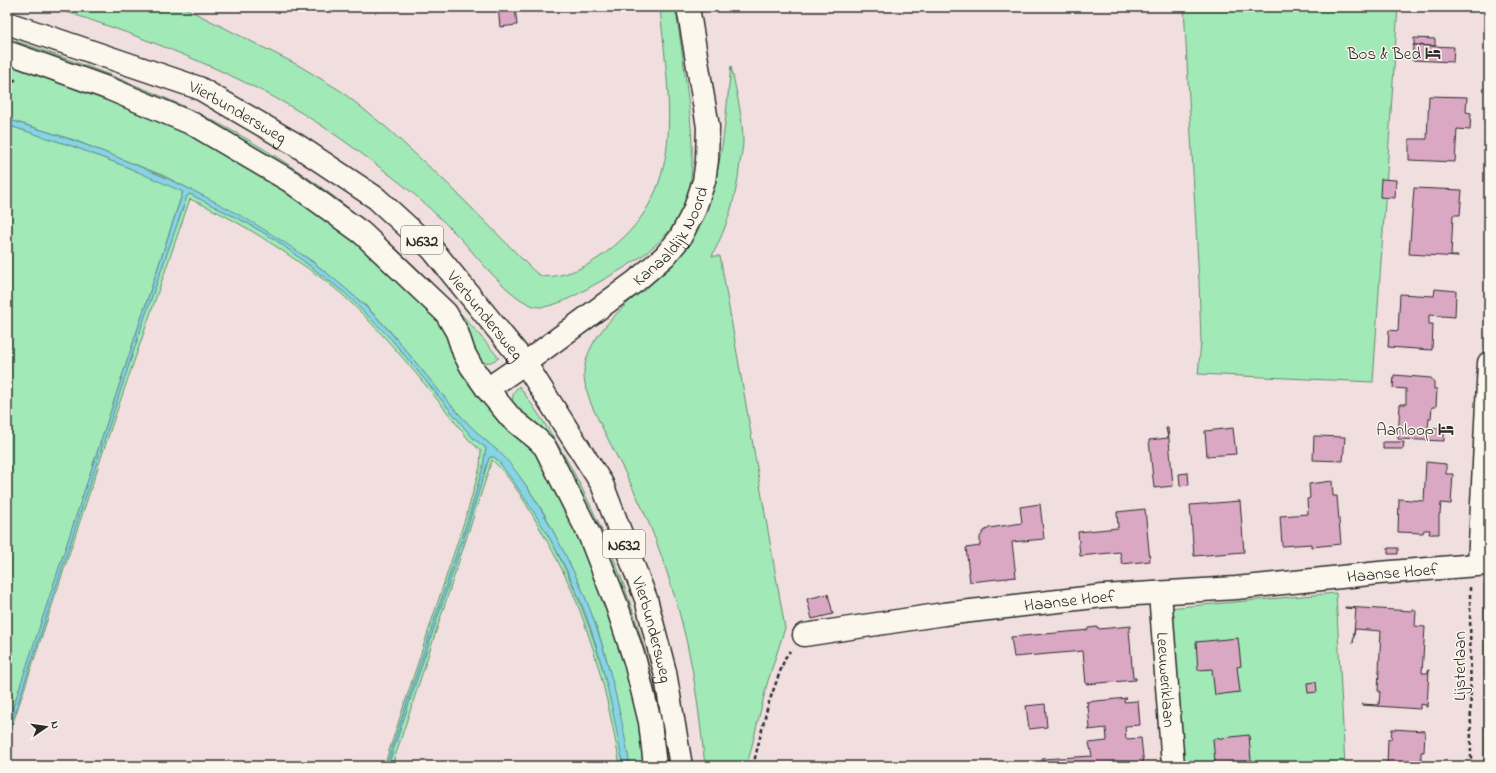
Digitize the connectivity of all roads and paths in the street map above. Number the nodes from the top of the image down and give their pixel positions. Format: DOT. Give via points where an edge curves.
graph roads {
  1 [pos="688,7"];
  2 [pos="7,24"];
  3 [pos="7,52"];
  4 [pos="525,363"];
  5 [pos="1489,364"];
  6 [pos="487,388"];
  7 [pos="1479,564"];
  8 [pos="1160,593"];
  9 [pos="804,635"];
  10 [pos="655,766"];
  11 [pos="681,766"];
  12 [pos="753,766"];
  13 [pos="1174,766"];
  14 [pos="1471,766"];
  1 -- 4 [label="street, Kanaaldijk Noord" via="708,126 704,181 694,211 680,238 665,256 636,281"];
  2 -- 4 [label="street, Vierbundersweg / N632" via="199,88 295,144 376,198 432,249"];
  3 -- 6 [label="street, Vierbundersweg" via="110,89 193,124 290,181 362,233 446,313 458,332 471,366"];
  4 -- 6 [label="street, Kanaaldijk Noord"];
  4 -- 11 [label="street, Vierbundersweg / N632" via="602,484 646,600 665,672"];
  5 -- 7 [label="street"];
  6 -- 10 [label="street, Vierbundersweg" via="512,418 545,447 589,534 635,660 650,722"];
  7 -- 8 [label="street, Haanse Hoef"];
  7 -- 14 [label="path, Lijsterlaan"];
  8 -- 9 [label="street, Haanse Hoef" via="1103,596 944,614"];
  8 -- 13 [label="street, Leeuweriklaan"];
  9 -- 12 [label="path" via="785,658 768,705"];
}
